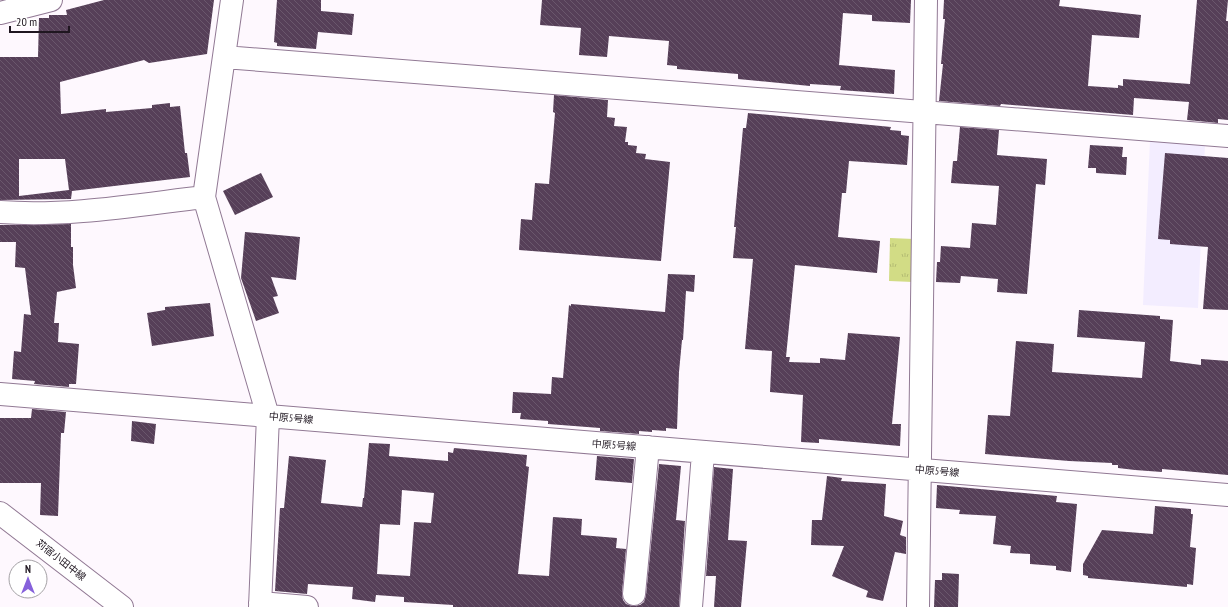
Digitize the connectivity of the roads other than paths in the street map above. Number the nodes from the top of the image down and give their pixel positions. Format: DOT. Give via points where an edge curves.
graph roads {
  1 [pos="51,0"];
  2 [pos="232,0"];
  3 [pos="926,0"];
  4 [pos="0,13"];
  5 [pos="224,57"];
  6 [pos="924,112"];
  7 [pos="1228,136"];
  8 [pos="204,197"];
  9 [pos="0,212"];
  10 [pos="0,394"];
  11 [pos="268,416"];
  12 [pos="648,447"];
  13 [pos="703,452"];
  14 [pos="920,470"];
  15 [pos="1228,495"];
  16 [pos="0,513"];
  17 [pos="634,594"];
  18 [pos="260,605"];
  19 [pos="122,607"];
  20 [pos="307,607"];
  21 [pos="691,607"];
  22 [pos="918,607"];
  1 -- 4 [label="street"];
  2 -- 5 [label="street"];
  3 -- 6 [label="street"];
  5 -- 6 [label="street"];
  5 -- 8 [label="street"];
  6 -- 7 [label="street"];
  6 -- 14 [label="street"];
  8 -- 9 [label="street" via="65,213"];
  8 -- 11 [label="street"];
  10 -- 11 [label="street, 中原5号線"];
  11 -- 12 [label="street, 中原5号線"];
  11 -- 18 [label="street"];
  12 -- 13 [label="street, 中原5号線"];
  12 -- 17 [label="street"];
  13 -- 14 [label="street, 中原5号線"];
  13 -- 21 [label="street"];
  14 -- 15 [label="street, 中原5号線"];
  14 -- 22 [label="street"];
  16 -- 19 [label="street, 苅宿小田中線"];
  18 -- 20 [label="street"];
}
